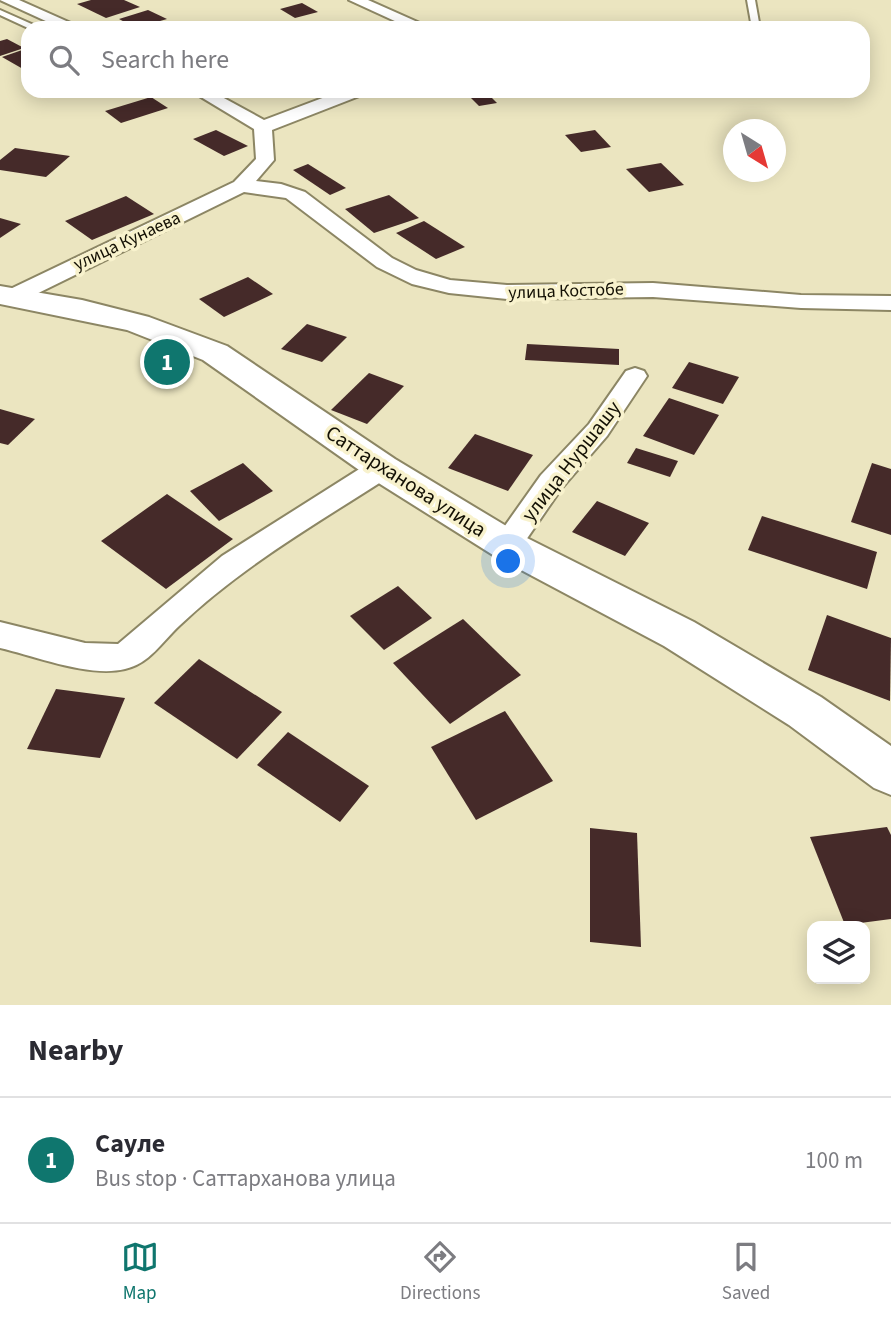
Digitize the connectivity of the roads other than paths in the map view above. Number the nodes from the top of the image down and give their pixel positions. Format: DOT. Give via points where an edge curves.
graph roads {
  1 [pos="7,0"];
  2 [pos="356,0"];
  3 [pos="751,0"];
  4 [pos="0,12"];
  5 [pos="57,21"];
  6 [pos="406,21"];
  7 [pos="754,21"];
  8 [pos="21,22"];
  9 [pos="211,98"];
  10 [pos="338,98"];
  11 [pos="263,128"];
  12 [pos="241,186"];
  13 [pos="269,188"];
  14 [pos="6,296"];
  15 [pos="891,303"];
  16 [pos="635,376"];
  17 [pos="382,468"];
  18 [pos="507,545"];
  19 [pos="0,635"];
  20 [pos="891,773"];
  1 -- 5 [label="street"];
  2 -- 6 [label="street"];
  3 -- 7 [label="lane"];
  4 -- 8 [label="lane"];
  9 -- 11 [label="street"];
  10 -- 11 [label="street"];
  11 -- 12 [label="street, улица Кунаева" via="265,160"];
  12 -- 13 [label="street, улица Кунаева"];
  12 -- 14 [label="street, улица Кунаева"];
  13 -- 15 [label="street, улица Костобе" via="306,201 382,261 417,278 454,288 493,294 652,289 767,301"];
  14 -- 17 [label="street, Саттарханова улица" via="155,327 186,339 215,353"];
  16 -- 18 [label="street, улица Нуршашу"];
  17 -- 18 [label="street, Саттарханова улица"];
  17 -- 19 [label="street" via="232,564 123,657 85,656"];
  18 -- 20 [label="street, Саттарханова улица" via="679,634 805,711"];
}
